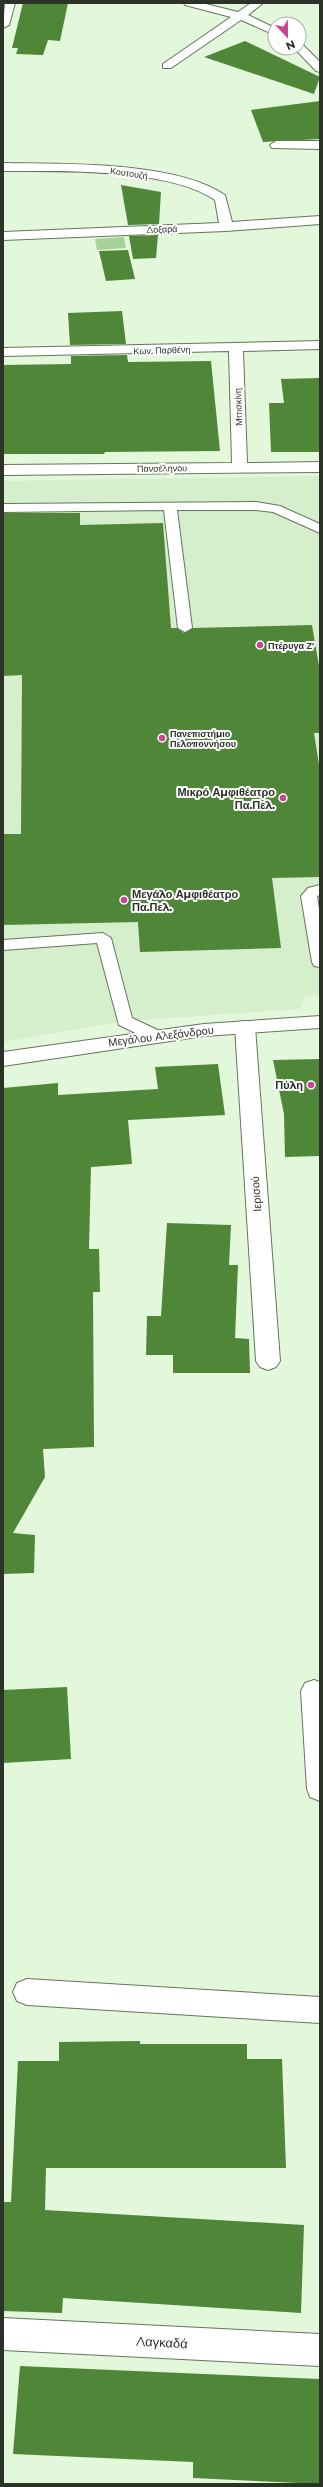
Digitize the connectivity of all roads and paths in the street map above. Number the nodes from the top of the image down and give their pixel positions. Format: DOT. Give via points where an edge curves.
graph roads {
  1 [pos="10,3"];
  2 [pos="189,3"];
  3 [pos="258,3"];
  4 [pos="241,16"];
  5 [pos="3,25"];
  6 [pos="267,28"];
  7 [pos="307,47"];
  8 [pos="313,47"];
  9 [pos="307,55"];
  10 [pos="167,66"];
  11 [pos="320,69"];
  12 [pos="276,145"];
  13 [pos="320,145"];
  14 [pos="3,167"];
  15 [pos="320,220"];
  16 [pos="226,227"];
  17 [pos="3,236"];
  18 [pos="320,345"];
  19 [pos="236,347"];
  20 [pos="3,352"];
  21 [pos="320,467"];
  22 [pos="240,468"];
  23 [pos="3,470"];
  24 [pos="170,506"];
  25 [pos="3,508"];
  26 [pos="320,529"];
  27 [pos="185,628"];
  28 [pos="320,890"];
  29 [pos="3,945"];
  30 [pos="320,962"];
  31 [pos="320,1022"];
  32 [pos="244,1026"];
  33 [pos="156,1036"];
  34 [pos="3,1059"];
  35 [pos="268,1361"];
  36 [pos="314,1691"];
  37 [pos="320,1789"];
  38 [pos="27,1992"];
  39 [pos="320,2010"];
  40 [pos="3,2334"];
  41 [pos="320,2350"];
  1 -- 5 [label="street"];
  2 -- 4 [label="street"];
  3 -- 4 [label="street"];
  4 -- 6 [label="street"];
  4 -- 10 [label="street"];
  7 -- 8 [label="street"];
  9 -- 11 [label="street"];
  12 -- 13 [label="street"];
  14 -- 16 [label="street, Κουτουζή" via="90,168 141,174 197,185 211,189 222,198"];
  15 -- 16 [label="street, Δοξαρά"];
  16 -- 17 [label="street, Δοξαρά"];
  18 -- 19 [label="street, Κων. Παρθένη"];
  19 -- 20 [label="street, Κων. Παρθένη"];
  19 -- 22 [label="street, Μπισκίνη"];
  21 -- 22 [label="street, Πανσέληνου"];
  22 -- 23 [label="street, Πανσέληνου"];
  24 -- 25 [label="lane"];
  24 -- 26 [label="lane" via="256,506 276,509"];
  24 -- 27 [label="lane"];
  28 -- 30 [label="lane" via="313,891 309,896"];
  29 -- 33 [label="lane" via="103,938 125,1021"];
  31 -- 32 [label="street, Μεγάλου Αλεξάνδρου"];
  32 -- 33 [label="street, Μεγάλου Αλεξάνδρου"];
  32 -- 35 [label="street, Ιερισού"];
  33 -- 34 [label="street, Μεγάλου Αλεξάνδρου"];
  36 -- 37 [label="street"];
  38 -- 39 [label="street"];
  40 -- 41 [label="street, Λαγκαδά"];
}
